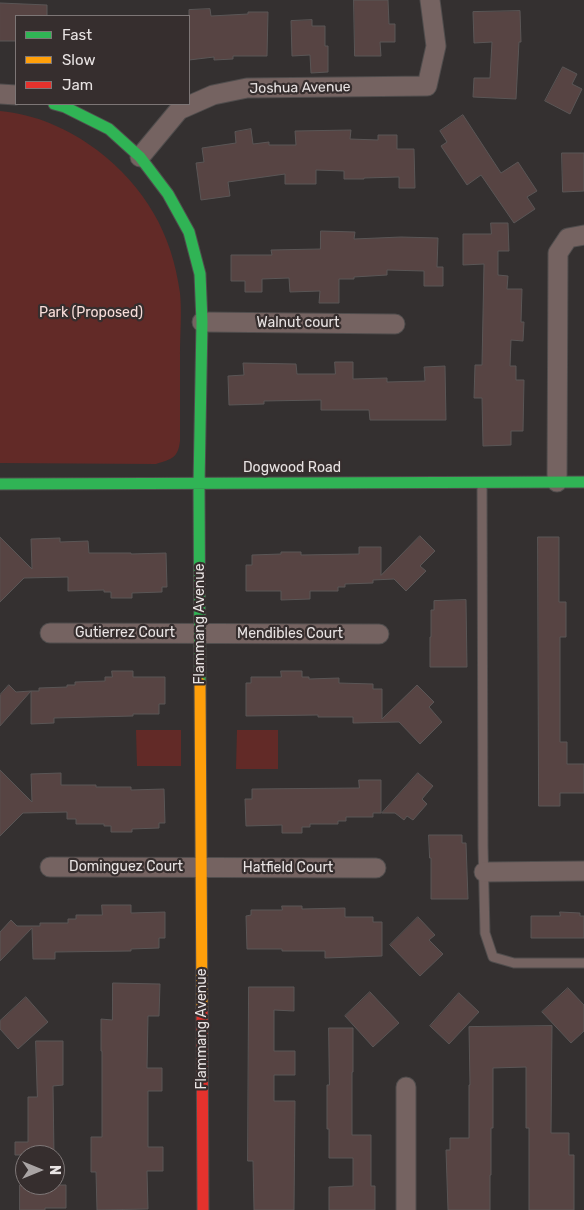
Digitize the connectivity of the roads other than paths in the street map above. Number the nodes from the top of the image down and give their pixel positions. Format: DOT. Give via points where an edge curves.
graph roads {
  1 [pos="430,0"];
  2 [pos="0,94"];
  3 [pos="15,95"];
  4 [pos="58,105"];
  5 [pos="190,105"];
  6 [pos="190,105"];
  7 [pos="140,157"];
  8 [pos="584,235"];
  9 [pos="202,322"];
  10 [pos="395,324"];
  11 [pos="557,482"];
  12 [pos="584,482"];
  13 [pos="482,483"];
  14 [pos="0,484"];
  15 [pos="199,484"];
  16 [pos="50,633"];
  17 [pos="200,634"];
  18 [pos="380,634"];
  19 [pos="50,867"];
  20 [pos="201,867"];
  21 [pos="376,868"];
  22 [pos="584,870"];
  23 [pos="484,872"];
  24 [pos="584,963"];
  25 [pos="406,1086"];
  26 [pos="203,1210"];
  27 [pos="406,1210"];
  1 -- 5 [label="street, Joshua Avenue" via="436,46 427,86 247,88 213,95"];
  2 -- 3 [label="street"];
  4 -- 7 [label="street, Flammang Avenue" via="109,129"];
  6 -- 7 [label="street, Joshua Avenue" via="178,110"];
  7 -- 9 [label="street, Flammang Avenue" via="168,194 189,232 200,274"];
  8 -- 11 [label="street" via="568,238 558,253"];
  9 -- 10 [label="street, Walnut court"];
  9 -- 15 [label="street, Flammang Avenue"];
  11 -- 12 [label="street, Dogwood Road"];
  11 -- 13 [label="street, Dogwood Road"];
  13 -- 15 [label="street, Dogwood Road"];
  13 -- 23 [label="lane"];
  14 -- 15 [label="street, Dogwood Road"];
  15 -- 17 [label="street, Flammang Avenue"];
  16 -- 17 [label="street, Gutierrez Court"];
  17 -- 18 [label="street, Mendibles Court"];
  17 -- 20 [label="street, Flammang Avenue"];
  19 -- 20 [label="street, Dominguez Court"];
  20 -- 21 [label="street, Hatfield Court"];
  20 -- 26 [label="street, Flammang Avenue"];
  22 -- 23 [label="street"];
  23 -- 24 [label="lane" via="485,933 493,957 514,963"];
  25 -- 27 [label="street"];
}
